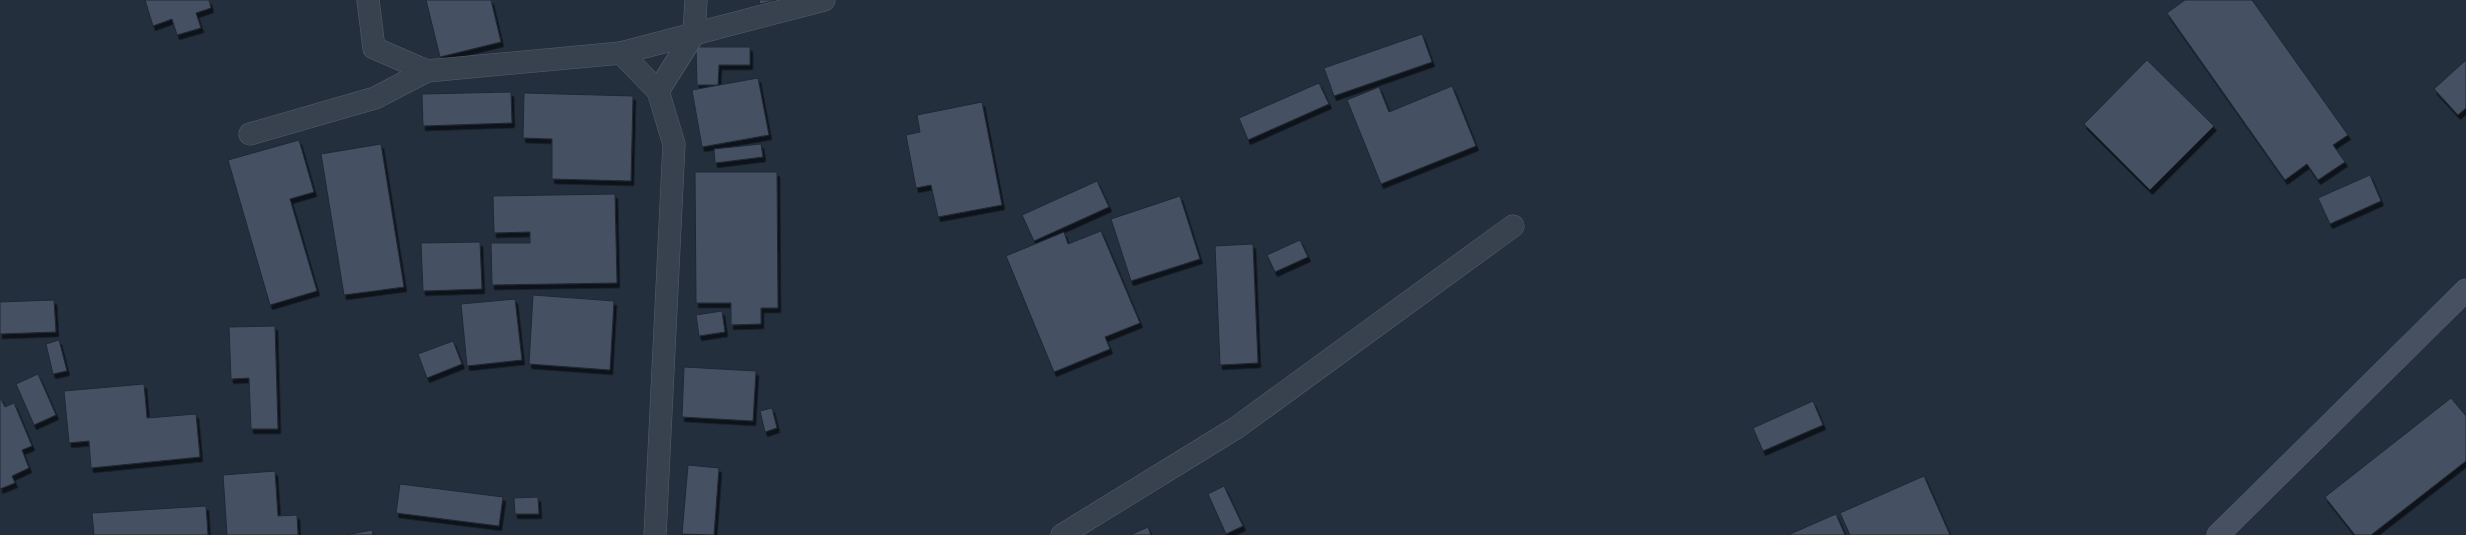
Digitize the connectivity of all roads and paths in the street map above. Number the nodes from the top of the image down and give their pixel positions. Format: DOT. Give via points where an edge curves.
graph roads {
  1 [pos="368,0"];
  2 [pos="696,0"];
  3 [pos="824,0"];
  4 [pos="694,34"];
  5 [pos="620,53"];
  6 [pos="427,71"];
  7 [pos="658,91"];
  8 [pos="250,134"];
  9 [pos="1513,226"];
  10 [pos="2466,290"];
  11 [pos="655,535"];
  12 [pos="1062,535"];
  13 [pos="2218,535"];
  1 -- 6 [label="street" via="374,48"];
  2 -- 4 [label="street"];
  3 -- 4 [label="street"];
  4 -- 5 [label="street"];
  4 -- 7 [label="street"];
  5 -- 6 [label="street"];
  5 -- 7 [label="street"];
  6 -- 8 [label="street" via="375,98"];
  7 -- 11 [label="street" via="674,144"];
  9 -- 12 [label="street" via="1236,428"];
  10 -- 13 [label="street"];
}
